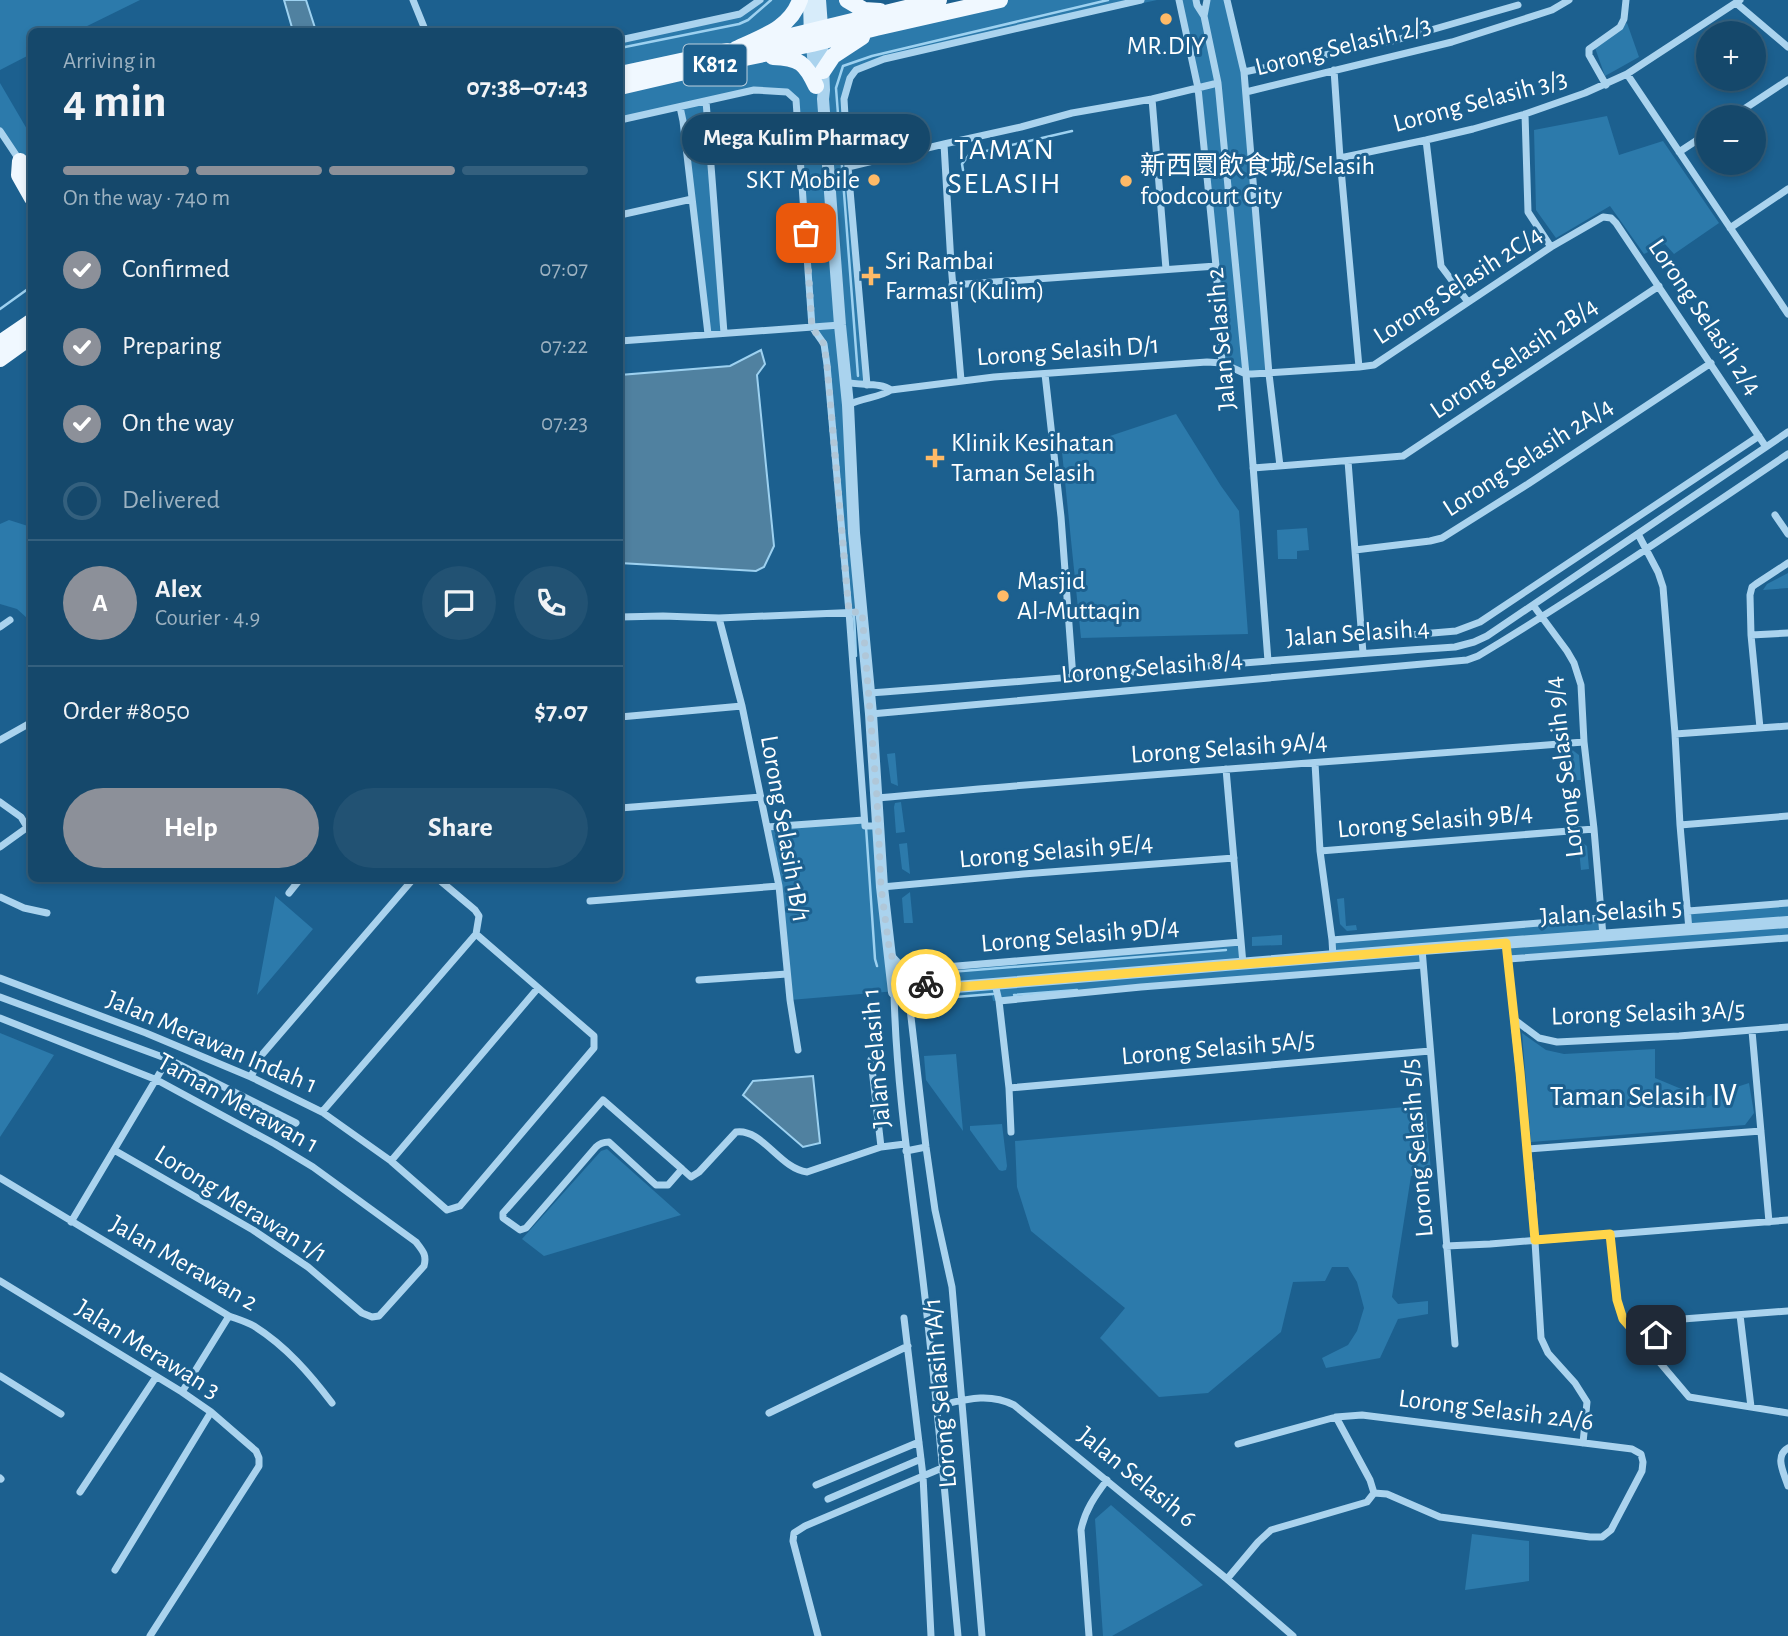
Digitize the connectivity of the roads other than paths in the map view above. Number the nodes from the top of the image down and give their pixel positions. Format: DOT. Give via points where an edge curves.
graph roads {
  1 [pos="413,0"];
  2 [pos="760,0"];
  3 [pos="800,0"];
  4 [pos="810,0"];
  5 [pos="819,0"];
  6 [pos="846,0"];
  7 [pos="939,0"];
  8 [pos="1000,0"];
  9 [pos="1141,0"];
  10 [pos="1179,0"];
  11 [pos="1196,0"];
  12 [pos="1207,0"];
  13 [pos="1227,0"];
  14 [pos="1569,0"];
  15 [pos="1626,0"];
  16 [pos="1738,1"];
  17 [pos="1517,3"];
  18 [pos="902,9"];
  19 [pos="1204,16"];
  20 [pos="1525,19"];
  21 [pos="424,28"];
  22 [pos="876,28"];
  23 [pos="816,36"];
  24 [pos="623,39"];
  25 [pos="1788,47"];
  26 [pos="743,53"];
  27 [pos="1334,71"];
  28 [pos="1244,72"];
  29 [pos="623,73"];
  30 [pos="1627,74"];
  31 [pos="1788,80"];
  32 [pos="1218,83"];
  33 [pos="1606,85"];
  34 [pos="623,86"];
  35 [pos="821,86"];
  36 [pos="1198,88"];
  37 [pos="1246,92"];
  38 [pos="1153,99"];
  39 [pos="706,101"];
  40 [pos="1750,105"];
  41 [pos="680,107"];
  42 [pos="1525,114"];
  43 [pos="623,119"];
  44 [pos="0,131"];
  45 [pos="1426,141"];
  46 [pos="1696,141"];
  47 [pos="944,144"];
  48 [pos="1679,152"];
  49 [pos="1340,158"];
  50 [pos="20,161"];
  51 [pos="848,167"];
  52 [pos="28,173"];
  53 [pos="1788,189"];
  54 [pos="28,191"];
  55 [pos="692,199"];
  56 [pos="623,214"];
  57 [pos="1603,217"];
  58 [pos="1730,228"];
  59 [pos="1551,247"];
  60 [pos="1216,266"];
  61 [pos="1166,269"];
  62 [pos="953,285"];
  63 [pos="1660,286"];
  64 [pos="1788,297"];
  65 [pos="1468,302"];
  66 [pos="1780,303"];
  67 [pos="1788,314"];
  68 [pos="28,324"];
  69 [pos="840,325"];
  70 [pos="812,327"];
  71 [pos="724,333"];
  72 [pos="708,334"];
  73 [pos="28,340"];
  74 [pos="623,341"];
  75 [pos="0,343"];
  76 [pos="0,359"];
  77 [pos="1222,363"];
  78 [pos="1711,363"];
  79 [pos="1359,367"];
  80 [pos="1045,374"];
  81 [pos="1246,374"];
  82 [pos="1269,374"];
  83 [pos="961,380"];
  84 [pos="846,382"];
  85 [pos="867,385"];
  86 [pos="891,390"];
  87 [pos="848,405"];
  88 [pos="1788,432"];
  89 [pos="1759,436"];
  90 [pos="1777,440"];
  91 [pos="1766,447"];
  92 [pos="1788,454"];
  93 [pos="1348,461"];
  94 [pos="1280,466"];
  95 [pos="1253,468"];
  96 [pos="1775,515"];
  97 [pos="1638,534"];
  98 [pos="1788,534"];
  99 [pos="1355,550"];
  100 [pos="1647,550"];
  101 [pos="1788,563"];
  102 [pos="1533,605"];
  103 [pos="855,612"];
  104 [pos="1543,616"];
  105 [pos="623,617"];
  106 [pos="719,618"];
  107 [pos="10,620"];
  108 [pos="0,626"];
  109 [pos="1788,633"];
  110 [pos="1751,635"];
  111 [pos="1362,639"];
  112 [pos="1363,653"];
  113 [pos="1268,661"];
  114 [pos="1182,669"];
  115 [pos="1073,678"];
  116 [pos="1184,686"];
  117 [pos="869,693"];
  118 [pos="741,706"];
  119 [pos="871,714"];
  120 [pos="623,717"];
  121 [pos="28,724"];
  122 [pos="1788,726"];
  123 [pos="1760,728"];
  124 [pos="1675,734"];
  125 [pos="0,740"];
  126 [pos="1584,742"];
  127 [pos="1315,763"];
  128 [pos="1226,769"];
  129 [pos="761,797"];
  130 [pos="877,798"];
  131 [pos="0,802"];
  132 [pos="623,808"];
  133 [pos="1788,816"];
  134 [pos="864,820"];
  135 [pos="28,824"];
  136 [pos="1680,825"];
  137 [pos="28,826"];
  138 [pos="879,826"];
  139 [pos="767,827"];
  140 [pos="1594,829"];
  141 [pos="0,846"];
  142 [pos="1321,851"];
  143 [pos="1234,858"];
  144 [pos="298,882"];
  145 [pos="411,882"];
  146 [pos="442,882"];
  147 [pos="779,886"];
  148 [pos="881,887"];
  149 [pos="289,893"];
  150 [pos="0,897"];
  151 [pos="590,901"];
  152 [pos="1788,903"];
  153 [pos="1688,911"];
  154 [pos="47,913"];
  155 [pos="1601,918"];
  156 [pos="1788,922"];
  157 [pos="1689,930"];
  158 [pos="1672,931"];
  159 [pos="476,934"];
  160 [pos="1603,936"];
  161 [pos="1788,938"];
  162 [pos="1332,940"];
  163 [pos="1241,942"];
  164 [pos="1506,943"];
  165 [pos="1673,945"];
  166 [pos="1422,949"];
  167 [pos="890,954"];
  168 [pos="1332,957"];
  169 [pos="1508,959"];
  170 [pos="1243,964"];
  171 [pos="1423,965"];
  172 [pos="787,974"];
  173 [pos="910,976"];
  174 [pos="0,978"];
  175 [pos="699,981"];
  176 [pos="995,984"];
  177 [pos="538,988"];
  178 [pos="944,988"];
  179 [pos="908,990"];
  180 [pos="894,992"];
  181 [pos="41,993"];
  182 [pos="0,998"];
  183 [pos="999,1001"];
  184 [pos="34,1011"];
  185 [pos="0,1018"];
  186 [pos="1515,1020"];
  187 [pos="1788,1027"];
  188 [pos="1752,1031"];
  189 [pos="798,1050"];
  190 [pos="1430,1051"];
  191 [pos="169,1059"];
  192 [pos="871,1060"];
  193 [pos="251,1077"];
  194 [pos="157,1080"];
  195 [pos="1009,1088"];
  196 [pos="322,1112"];
  197 [pos="296,1123"];
  198 [pos="1761,1131"];
  199 [pos="1011,1132"];
  200 [pos="881,1147"];
  201 [pos="926,1147"];
  202 [pos="906,1148"];
  203 [pos="1528,1149"];
  204 [pos="114,1150"];
  205 [pos="391,1161"];
  206 [pos="682,1169"];
  207 [pos="0,1178"];
  208 [pos="1788,1220"];
  209 [pos="71,1222"];
  210 [pos="1769,1222"];
  211 [pos="1610,1234"];
  212 [pos="1535,1240"];
  213 [pos="1446,1246"];
  214 [pos="0,1282"];
  215 [pos="1788,1311"];
  216 [pos="1740,1315"];
  217 [pos="229,1316"];
  218 [pos="379,1316"];
  219 [pos="904,1318"];
  220 [pos="1455,1344"];
  221 [pos="1646,1345"];
  222 [pos="908,1346"];
  223 [pos="0,1376"];
  224 [pos="156,1377"];
  225 [pos="182,1392"];
  226 [pos="962,1401"];
  227 [pos="332,1403"];
  228 [pos="936,1406"];
  229 [pos="1751,1407"];
  230 [pos="211,1412"];
  231 [pos="769,1413"];
  232 [pos="1788,1413"];
  233 [pos="61,1415"];
  234 [pos="1336,1417"];
  235 [pos="919,1442"];
  236 [pos="1583,1443"];
  237 [pos="1238,1444"];
  238 [pos="1788,1448"];
  239 [pos="921,1460"];
  240 [pos="942,1468"];
  241 [pos="1786,1475"];
  242 [pos="923,1476"];
  243 [pos="1107,1480"];
  244 [pos="816,1485"];
  245 [pos="1788,1486"];
  246 [pos="80,1492"];
  247 [pos="1374,1493"];
  248 [pos="828,1499"];
  249 [pos="115,1570"];
  250 [pos="1227,1579"];
  251 [pos="1284,1629"];
  252 [pos="817,1635"];
  253 [pos="150,1636"];
  254 [pos="932,1636"];
  255 [pos="958,1636"];
  256 [pos="982,1636"];
  257 [pos="1089,1636"];
  258 [pos="1275,1636"];
  259 [pos="1293,1636"];
  1 -- 21 [label="street"];
  2 -- 24 [label="street" via="740,14"];
  3 -- 26 [label="main road" via="787,22"];
  4 -- 23 [label="main road"];
  5 -- 23 [label="main road"];
  6 -- 18 [label="main road" via="864,10"];
  7 -- 18 [label="main road, K812"];
  8 -- 22 [label="main road, K812"];
  9 -- 51 [label="street" via="884,59 856,70 844,99"];
  10 -- 36 [label="street"];
  11 -- 19 [label="street"];
  12 -- 19 [label="street"];
  13 -- 28 [label="street"];
  14 -- 20 [label="street, Lorong Selasih 2/3"];
  15 -- 33 [label="street" via="1620,27 1589,49"];
  16 -- 25 [label="street"];
  16 -- 30 [label="street"];
  17 -- 20 [label="street"];
  17 -- 28 [label="street" via="1396,40"];
  18 -- 23 [label="main road, K812"];
  19 -- 32 [label="street, Jalan Selasih 2"];
  20 -- 27 [label="street, Lorong Selasih 2/3"];
  22 -- 23 [label="main road, K812"];
  22 -- 35 [label="main road" via="833,56"];
  23 -- 26 [label="main road, K812"];
  23 -- 35 [label="street, Jalan Selasih 1"];
  26 -- 29 [label="main road, K812"];
  26 -- 34 [label="main road, K812"];
  26 -- 35 [label="main road" via="800,62"];
  27 -- 37 [label="street, Lorong Selasih 2/3"];
  27 -- 49 [label="street"];
  28 -- 37 [label="street"];
  30 -- 33 [label="street, Lorong Selasih 3/3"];
  30 -- 48 [label="street"];
  31 -- 40 [label="street"];
  32 -- 36 [label="street"];
  32 -- 81 [label="street, Jalan Selasih 2"];
  33 -- 42 [label="street, Lorong Selasih 3/3"];
  35 -- 69 [label="street, Jalan Selasih 1"];
  36 -- 38 [label="street"];
  36 -- 60 [label="street"];
  37 -- 82 [label="street"];
  38 -- 47 [label="street"];
  38 -- 61 [label="street"];
  39 -- 41 [label="street"];
  39 -- 70 [label="street" via="754,90 783,90 796,100"];
  39 -- 71 [label="street"];
  41 -- 43 [label="street"];
  41 -- 55 [label="street"];
  42 -- 45 [label="street, Lorong Selasih 3/3"];
  42 -- 59 [label="street" via="1528,212"];
  44 -- 50 [label="street"];
  45 -- 49 [label="street, Lorong Selasih 3/3"];
  45 -- 65 [label="street" via="1441,266"];
  46 -- 48 [label="street"];
  47 -- 51 [label="street"];
  47 -- 62 [label="street"];
  48 -- 58 [label="street"];
  49 -- 79 [label="street"];
  50 -- 52 [label="street"];
  50 -- 54 [label="main road" via="19,175"];
  51 -- 85 [label="street"];
  53 -- 58 [label="street"];
  55 -- 56 [label="street"];
  55 -- 72 [label="street"];
  57 -- 59 [label="street, Lorong Selasih 2C/4"];
  57 -- 63 [label="street, Lorong Selasih 2/4" via="1616,223"];
  58 -- 66 [label="street"];
  59 -- 65 [label="street, Lorong Selasih 2C/4"];
  60 -- 61 [label="street"];
  60 -- 77 [label="street"];
  61 -- 62 [label="street"];
  62 -- 83 [label="street"];
  63 -- 78 [label="street, Lorong Selasih 2/4"];
  63 -- 93 [label="street, Lorong Selasih 2B/4" via="1413,451"];
  64 -- 66 [label="street"];
  65 -- 79 [label="street, Lorong Selasih 2C/4" via="1387,358"];
  66 -- 67 [label="street"];
  68 -- 75 [label="main road"];
  69 -- 70 [label="street"];
  69 -- 84 [label="street, Jalan Selasih 1"];
  70 -- 71 [label="street"];
  70 -- 103 [label="street" via="824,344"];
  71 -- 72 [label="street"];
  72 -- 74 [label="street"];
  73 -- 76 [label="main road"];
  77 -- 80 [label="street, Lorong Selasih D/1"];
  77 -- 81 [label="street, Lorong Selasih D/1"];
  78 -- 89 [label="street, Lorong Selasih 2/4"];
  78 -- 99 [label="street, Lorong Selasih 2A/4" via="1442,538"];
  79 -- 82 [label="street, Lorong Selasih 2C/4"];
  80 -- 83 [label="street, Lorong Selasih D/1"];
  80 -- 115 [label="street"];
  81 -- 82 [label="street, Lorong Selasih 2C/4"];
  81 -- 95 [label="street, Jalan Selasih 2"];
  82 -- 94 [label="street"];
  83 -- 86 [label="street, Lorong Selasih D/1"];
  84 -- 85 [label="street"];
  84 -- 87 [label="street, Jalan Selasih 1"];
  85 -- 86 [label="street"];
  86 -- 87 [label="street"];
  87 -- 103 [label="street, Jalan Selasih 1"];
  88 -- 90 [label="street, Jalan Selasih 4"];
  89 -- 91 [label="street, Lorong Selasih 2/4"];
  89 -- 111 [label="street" via="1480,622 1456,631"];
  90 -- 91 [label="street, Jalan Selasih 4"];
  90 -- 92 [label="street"];
  91 -- 97 [label="street, Jalan Selasih 4"];
  92 -- 100 [label="street"];
  93 -- 94 [label="street, Lorong Selasih 2B/4"];
  93 -- 99 [label="street"];
  94 -- 95 [label="street, Lorong Selasih 2B/4"];
  95 -- 113 [label="street, Jalan Selasih 2"];
  96 -- 98 [label="street"];
  97 -- 100 [label="street"];
  97 -- 102 [label="street, Jalan Selasih 4"];
  99 -- 111 [label="street"];
  100 -- 104 [label="street"];
  100 -- 124 [label="street" via="1663,587"];
  101 -- 110 [label="street" via="1752,587"];
  102 -- 104 [label="street, Lorong Selasih 9/4"];
  102 -- 112 [label="street, Jalan Selasih 4" via="1474,642"];
  103 -- 106 [label="street"];
  103 -- 117 [label="street, Jalan Selasih 1"];
  103 -- 134 [label="street"];
  104 -- 116 [label="street, Lorong Selasih 8/4" via="1467,660"];
  104 -- 126 [label="street, Lorong Selasih 9/4" via="1577,672"];
  105 -- 106 [label="street"];
  106 -- 118 [label="street, Lorong Selasih 1B/1"];
  107 -- 108 [label="street"];
  109 -- 110 [label="street"];
  110 -- 123 [label="street"];
  111 -- 112 [label="street"];
  112 -- 113 [label="street, Jalan Selasih 4"];
  113 -- 114 [label="street, Jalan Selasih 4"];
  114 -- 115 [label="street, Jalan Selasih 4"];
  114 -- 116 [label="street"];
  115 -- 117 [label="street, Jalan Selasih 4"];
  116 -- 119 [label="street, Lorong Selasih 8/4"];
  117 -- 119 [label="street, Jalan Selasih 1"];
  118 -- 120 [label="street"];
  118 -- 129 [label="street, Lorong Selasih 1B/1"];
  119 -- 130 [label="street, Jalan Selasih 1"];
  121 -- 125 [label="street"];
  122 -- 123 [label="street"];
  123 -- 124 [label="street"];
  124 -- 136 [label="street"];
  126 -- 127 [label="street, Lorong Selasih 9A/4"];
  126 -- 140 [label="street, Lorong Selasih 9/4"];
  127 -- 128 [label="street, Lorong Selasih 9A/4"];
  127 -- 142 [label="street"];
  128 -- 130 [label="street, Lorong Selasih 9A/4"];
  128 -- 143 [label="street"];
  129 -- 132 [label="street"];
  129 -- 139 [label="street, Lorong Selasih 1B/1"];
  130 -- 138 [label="street, Jalan Selasih 1"];
  131 -- 135 [label="street"];
  133 -- 136 [label="street"];
  134 -- 138 [label="street" via="865,827"];
  134 -- 139 [label="street"];
  136 -- 153 [label="street"];
  137 -- 141 [label="street"];
  138 -- 148 [label="street, Jalan Selasih 1"];
  139 -- 147 [label="street, Lorong Selasih 1B/1"];
  140 -- 142 [label="street, Lorong Selasih 9B/4"];
  140 -- 155 [label="street, Lorong Selasih 9/4"];
  142 -- 162 [label="street"];
  143 -- 148 [label="street, Lorong Selasih 9E/4"];
  143 -- 163 [label="street"];
  144 -- 149 [label="street"];
  145 -- 193 [label="street" via="260,1057"];
  146 -- 159 [label="street" via="479,916"];
  147 -- 151 [label="street"];
  147 -- 172 [label="street, Lorong Selasih 1B/1"];
  148 -- 167 [label="street, Jalan Selasih 1"];
  150 -- 154 [label="street"];
  152 -- 153 [label="street"];
  153 -- 157 [label="street"];
  155 -- 160 [label="street, Lorong Selasih 9/4"];
  155 -- 162 [label="street"];
  156 -- 157 [label="street, Jalan Selasih 5"];
  157 -- 158 [label="street, Jalan Selasih 5"];
  158 -- 160 [label="street, Jalan Selasih 5"];
  158 -- 165 [label="street"];
  159 -- 177 [label="street"];
  159 -- 196 [label="street"];
  160 -- 164 [label="street, Jalan Selasih 5"];
  161 -- 165 [label="street, Jalan Selasih 5"];
  162 -- 168 [label="street"];
  163 -- 170 [label="street"];
  163 -- 173 [label="street, Lorong Selasih 9D/4" via="922,969"];
  164 -- 166 [label="street, Jalan Selasih 5"];
  164 -- 169 [label="street"];
  165 -- 169 [label="street, Jalan Selasih 5"];
  166 -- 168 [label="street, Jalan Selasih 5"];
  166 -- 171 [label="street, Lorong Selasih 5/5"];
  167 -- 173 [label="street"];
  167 -- 180 [label="street, Jalan Selasih 1"];
  168 -- 170 [label="street, Jalan Selasih 5"];
  169 -- 186 [label="street"];
  170 -- 176 [label="street, Jalan Selasih 5"];
  171 -- 183 [label="street"];
  171 -- 190 [label="street, Lorong Selasih 5/5"];
  172 -- 175 [label="street"];
  172 -- 189 [label="street, Lorong Selasih 1B/1"];
  173 -- 178 [label="street"];
  174 -- 181 [label="street, Jalan Merawan Indah 1"];
  176 -- 178 [label="street, Jalan Selasih 5"];
  176 -- 183 [label="street"];
  177 -- 205 [label="street"];
  177 -- 205 [label="street, Jalan Merawan Indah 1" via="594,1036 594,1048 460,1206 447,1210"];
  178 -- 179 [label="street, Jalan Selasih 5"];
  179 -- 180 [label="street, Jalan Selasih 5"];
  179 -- 201 [label="street, Lorong Selasih 1A/1"];
  180 -- 202 [label="street, Jalan Selasih 1"];
  181 -- 184 [label="street"];
  181 -- 193 [label="street, Jalan Merawan Indah 1"];
  182 -- 184 [label="street"];
  183 -- 195 [label="street"];
  184 -- 191 [label="street"];
  185 -- 194 [label="street, Taman Merawan 1"];
  186 -- 188 [label="street, Lorong Selasih 3A/5" via="1539,1038 1557,1042"];
  186 -- 203 [label="street"];
  187 -- 188 [label="street, Lorong Selasih 3A/5"];
  188 -- 198 [label="street"];
  190 -- 195 [label="street, Lorong Selasih 5A/5"];
  190 -- 213 [label="street, Lorong Selasih 5/5"];
  191 -- 194 [label="street"];
  191 -- 197 [label="street"];
  192 -- 200 [label="street"];
  193 -- 196 [label="street, Jalan Merawan Indah 1"];
  194 -- 204 [label="street"];
  194 -- 218 [label="street, Taman Merawan 1" via="313,1167 416,1242 426,1258 424,1266"];
  195 -- 199 [label="street"];
  196 -- 205 [label="street, Jalan Merawan Indah 1"];
  198 -- 203 [label="street"];
  198 -- 210 [label="street"];
  200 -- 202 [label="street"];
  200 -- 206 [label="street" via="798,1171 744,1131 736,1132 691,1177"];
  201 -- 202 [label="street"];
  201 -- 226 [label="street, Lorong Selasih 1A/1" via="952,1287"];
  202 -- 228 [label="street, Jalan Selasih 1"];
  203 -- 212 [label="street"];
  204 -- 209 [label="street"];
  204 -- 218 [label="street, Lorong Merawan 1/1" via="253,1230 362,1312"];
  206 -- 206 [label="street" via="668,1185 656,1185 609,1142 600,1143 526,1228 520,1230 503,1217 603,1100"];
  207 -- 209 [label="street, Jalan Merawan 2"];
  208 -- 210 [label="street"];
  209 -- 217 [label="street, Jalan Merawan 2"];
  210 -- 211 [label="street"];
  211 -- 212 [label="street"];
  211 -- 221 [label="street" via="1623,1319"];
  212 -- 213 [label="street"];
  212 -- 236 [label="street" via="1541,1338 1587,1402"];
  213 -- 220 [label="street, Lorong Selasih 5/5"];
  214 -- 224 [label="street, Jalan Merawan 3"];
  215 -- 216 [label="street"];
  216 -- 221 [label="street" via="1683,1319 1666,1326"];
  216 -- 229 [label="street"];
  217 -- 225 [label="street"];
  217 -- 227 [label="street, Jalan Merawan 2" via="253,1325 288,1352"];
  219 -- 222 [label="street"];
  221 -- 229 [label="street" via="1689,1397"];
  222 -- 231 [label="street"];
  222 -- 235 [label="street"];
  223 -- 233 [label="street"];
  224 -- 225 [label="street, Jalan Merawan 3"];
  224 -- 246 [label="street"];
  225 -- 230 [label="street, Jalan Merawan 3"];
  226 -- 228 [label="street, Jalan Selasih 6"];
  226 -- 243 [label="street, Jalan Selasih 6" via="991,1397 1014,1405"];
  226 -- 256 [label="street, Lorong Selasih 1A/1"];
  228 -- 240 [label="street, Jalan Selasih 1"];
  229 -- 232 [label="street"];
  230 -- 249 [label="street"];
  230 -- 253 [label="street, Jalan Merawan 3" via="256,1451 259,1466"];
  234 -- 236 [label="street, Lorong Selasih 2A/6" via="1362,1415"];
  234 -- 237 [label="street, Lorong Selasih 2A/6"];
  234 -- 247 [label="street"];
  235 -- 239 [label="street"];
  235 -- 244 [label="street"];
  236 -- 247 [label="street, Lorong Selasih 2A/6" via="1632,1449 1641,1454 1643,1462 1611,1530 1602,1537 1440,1517 1387,1494"];
  238 -- 241 [label="street" via="1781,1455"];
  239 -- 242 [label="street"];
  239 -- 248 [label="street"];
  240 -- 242 [label="street"];
  240 -- 255 [label="street, Jalan Selasih 1"];
  241 -- 245 [label="street"];
  242 -- 252 [label="street" via="796,1530 793,1541"];
  242 -- 254 [label="street"];
  243 -- 250 [label="street, Jalan Selasih 6"];
  243 -- 257 [label="street" via="1090,1503 1081,1530"];
  247 -- 250 [label="street" via="1367,1502 1271,1530"];
  250 -- 251 [label="street, Jalan Selasih 6"];
  251 -- 258 [label="street"];
  251 -- 259 [label="street, Jalan Selasih 6"];
}
